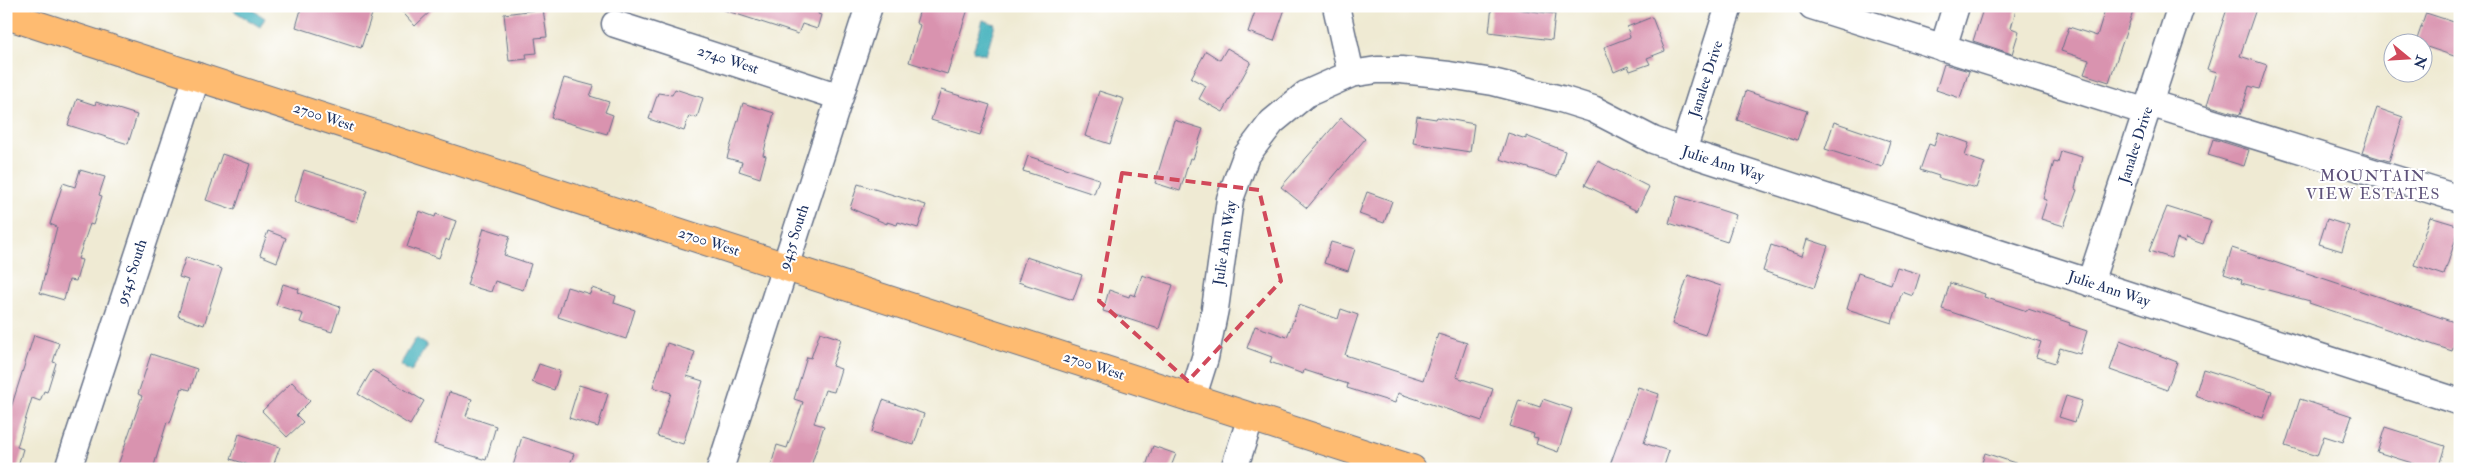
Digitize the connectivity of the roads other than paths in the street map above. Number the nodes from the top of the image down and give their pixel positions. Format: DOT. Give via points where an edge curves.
graph roads {
  1 [pos="870,6"];
  2 [pos="1336,6"];
  3 [pos="1729,6"];
  4 [pos="1812,6"];
  5 [pos="1956,6"];
  6 [pos="2181,6"];
  7 [pos="6,14"];
  8 [pos="616,24"];
  9 [pos="1943,48"];
  10 [pos="1352,74"];
  11 [pos="197,76"];
  12 [pos="840,97"];
  13 [pos="2148,108"];
  14 [pos="1683,151"];
  15 [pos="2460,200"];
  16 [pos="784,267"];
  17 [pos="2090,283"];
  18 [pos="1192,398"];
  19 [pos="2460,402"];
  20 [pos="1251,417"];
  21 [pos="68,469"];
  22 [pos="720,469"];
  23 [pos="1234,469"];
  24 [pos="1412,469"];
  1 -- 12 [label="street, 9435 South"];
  2 -- 10 [label="street"];
  3 -- 14 [label="street, Janalee Drive"];
  4 -- 9 [label="street"];
  5 -- 9 [label="street"];
  6 -- 13 [label="street, Janalee Drive"];
  7 -- 11 [label="main road, 2700 West"];
  8 -- 12 [label="street, 2740 West"];
  9 -- 13 [label="street"];
  10 -- 14 [label="street, Julie Ann Way" via="1401,70 1529,90 1592,109 1653,140"];
  10 -- 18 [label="street, Julie Ann Way" via="1306,94 1272,122 1246,156 1230,199 1215,310"];
  11 -- 16 [label="main road, 2700 West"];
  11 -- 21 [label="street, 9545 South"];
  12 -- 16 [label="street, 9435 South"];
  13 -- 15 [label="street"];
  13 -- 17 [label="street, Janalee Drive"];
  14 -- 17 [label="street, Julie Ann Way"];
  16 -- 18 [label="main road, 2700 West"];
  16 -- 22 [label="street, 9435 South"];
  17 -- 19 [label="street, Julie Ann Way"];
  18 -- 20 [label="main road, 2700 West"];
  20 -- 23 [label="street"];
  20 -- 24 [label="main road, 2700 West"];
}
